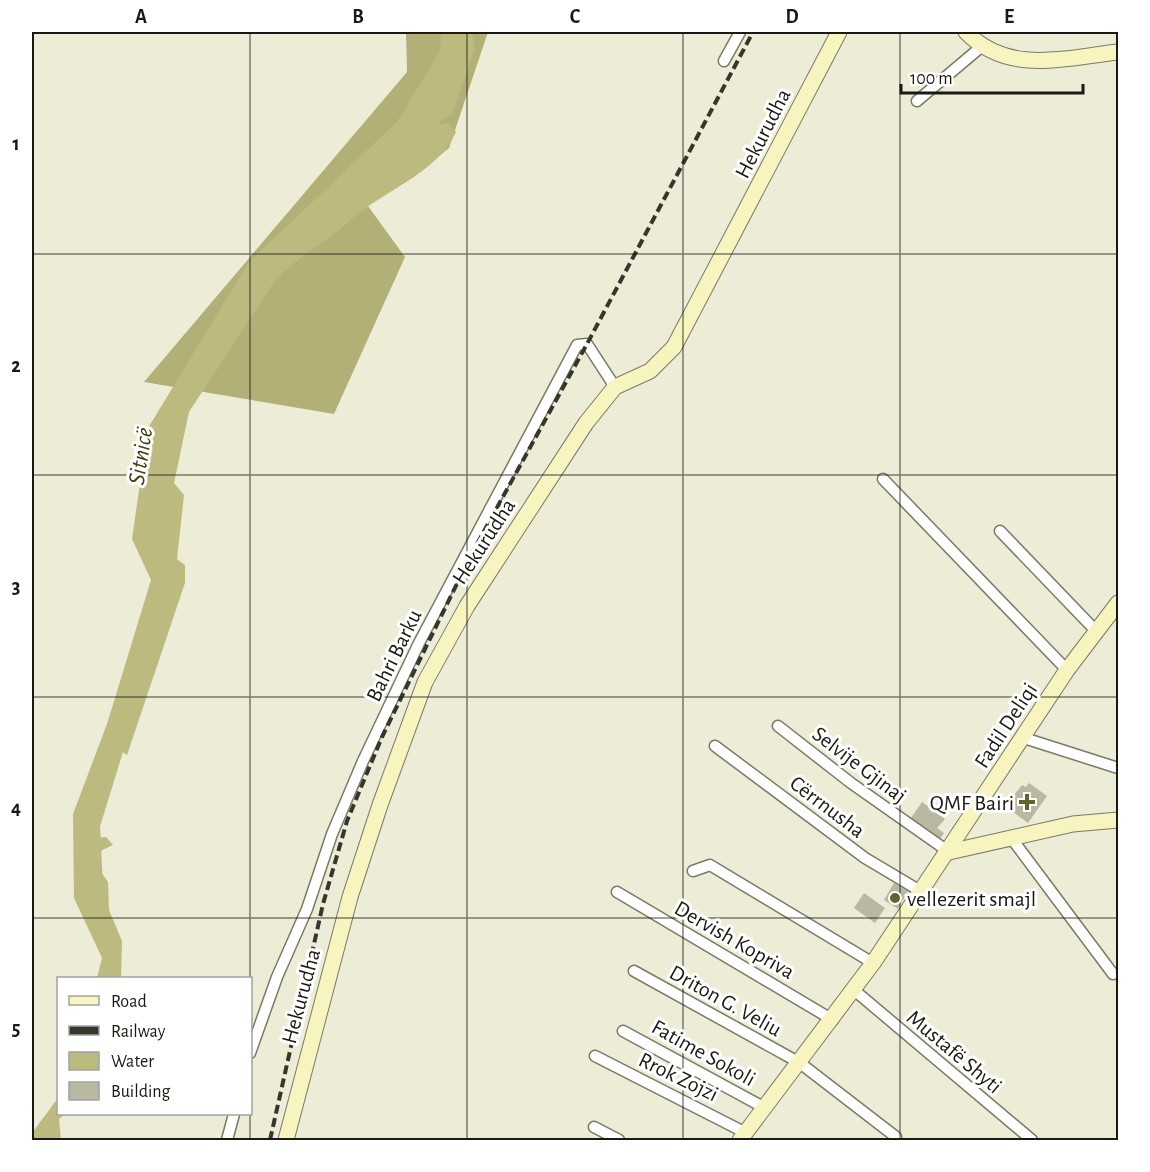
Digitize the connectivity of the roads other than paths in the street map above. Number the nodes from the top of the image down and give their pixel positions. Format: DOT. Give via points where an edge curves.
graph roads {
  1 [pos="740,32"];
  2 [pos="839,32"];
  3 [pos="966,32"];
  4 [pos="981,47"];
  5 [pos="1119,52"];
  6 [pos="724,61"];
  7 [pos="917,101"];
  8 [pos="615,387"];
  9 [pos="883,479"];
  10 [pos="1000,531"];
  11 [pos="1119,603"];
  12 [pos="1095,631"];
  13 [pos="1067,670"];
  14 [pos="778,726"];
  15 [pos="1024,738"];
  16 [pos="715,746"];
  17 [pos="1119,768"];
  18 [pos="1119,820"];
  19 [pos="1012,839"];
  20 [pos="949,852"];
  21 [pos="693,870"];
  22 [pos="617,892"];
  23 [pos="922,892"];
  24 [pos="873,963"];
  25 [pos="634,971"];
  26 [pos="1113,974"];
  27 [pos="854,990"];
  28 [pos="833,1020"];
  29 [pos="623,1031"];
  30 [pos="252,1047"];
  31 [pos="595,1056"];
  32 [pos="800,1063"];
  33 [pos="765,1108"];
  34 [pos="233,1115"];
  35 [pos="594,1127"];
  36 [pos="743,1137"];
  37 [pos="896,1137"];
  38 [pos="227,1140"];
  39 [pos="286,1140"];
  40 [pos="619,1140"];
  41 [pos="1032,1140"];
  1 -- 6 [label="street"];
  2 -- 8 [label="main road, Hekurudha" via="674,347 650,371"];
  3 -- 4 [label="main road"];
  4 -- 5 [label="main road" via="1002,57 1037,60"];
  4 -- 7 [label="street"];
  8 -- 30 [label="street, Bahri Barku" via="588,345 577,345 434,613 363,761"];
  8 -- 39 [label="main road, Hekurudha" via="586,423 467,606 425,682 350,897"];
  9 -- 13 [label="street"];
  10 -- 12 [label="street"];
  11 -- 12 [label="main road, Fadil Deliqi"];
  12 -- 13 [label="main road, Fadil Deliqi"];
  13 -- 15 [label="main road, Fadil Deliqi"];
  14 -- 20 [label="street, Selvije Gjinaj"];
  15 -- 17 [label="street"];
  15 -- 20 [label="main road, Fadil Deliqi"];
  16 -- 23 [label="street, Cërrnusha" via="865,858"];
  18 -- 19 [label="main road" via="1073,824"];
  19 -- 20 [label="main road"];
  19 -- 26 [label="street"];
  20 -- 23 [label="main road, Fadil Deliqi"];
  21 -- 24 [label="street" via="710,865"];
  22 -- 28 [label="street, Dervish Kopriva"];
  23 -- 24 [label="main road, Fadil Deliqi"];
  24 -- 27 [label="main road, Fadil Deliqi"];
  25 -- 32 [label="street, Driton G. Veliu"];
  27 -- 28 [label="main road, Fadil Deliqi"];
  27 -- 41 [label="street, Mustafë Shyti"];
  28 -- 32 [label="main road, Fadil Deliqi"];
  29 -- 33 [label="street, Fatime Sokoli"];
  31 -- 36 [label="street, Rrok Zojzi"];
  32 -- 33 [label="main road, Fadil Deliqi"];
  32 -- 37 [label="street"];
  33 -- 36 [label="main road, Fadil Deliqi"];
  34 -- 38 [label="street"];
  35 -- 40 [label="street"];
}
